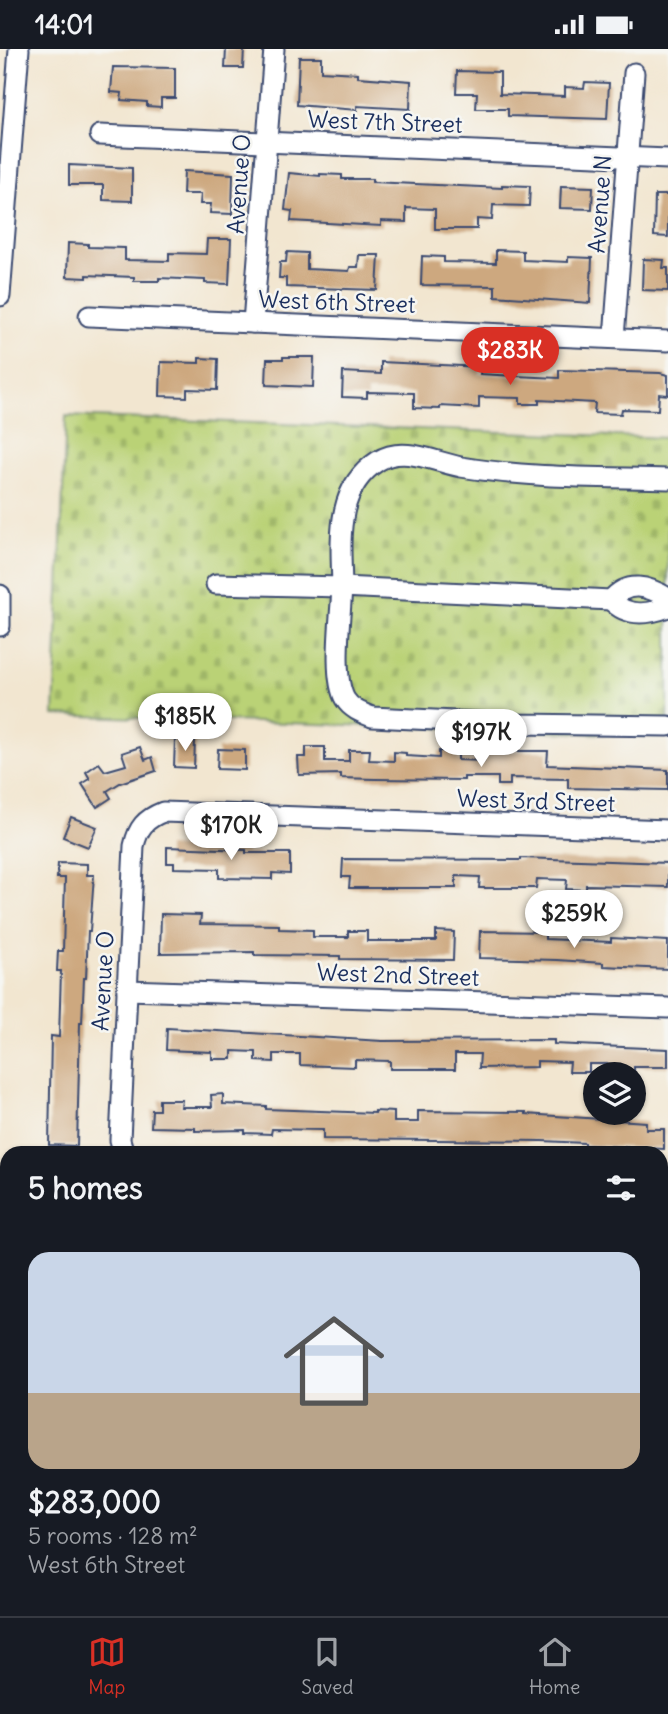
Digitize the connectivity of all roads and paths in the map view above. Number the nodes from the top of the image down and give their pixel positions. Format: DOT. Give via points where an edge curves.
graph roads {
  1 [pos="19,49"];
  2 [pos="274,49"];
  3 [pos="634,73"];
  4 [pos="8,96"];
  5 [pos="100,135"];
  6 [pos="267,142"];
  7 [pos="628,157"];
  8 [pos="668,159"];
  9 [pos="0,296"];
  10 [pos="89,316"];
  11 [pos="253,323"];
  12 [pos="614,338"];
  13 [pos="668,341"];
  14 [pos="668,479"];
  15 [pos="216,585"];
  16 [pos="342,587"];
  17 [pos="0,595"];
  18 [pos="668,598"];
  19 [pos="611,600"];
  20 [pos="668,607"];
  21 [pos="0,626"];
  22 [pos="668,726"];
  23 [pos="152,816"];
  24 [pos="668,830"];
  25 [pos="127,990"];
  26 [pos="668,1008"];
  27 [pos="122,1146"];
  1 -- 4 [label="street"];
  2 -- 6 [label="street, Avenue O"];
  3 -- 7 [label="street, Avenue N"];
  4 -- 9 [label="street"];
  5 -- 6 [label="street, West 7th Street"];
  6 -- 7 [label="street, West 7th Street"];
  6 -- 11 [label="street, Avenue O"];
  7 -- 8 [label="street, West 7th Street"];
  7 -- 12 [label="street, Avenue N"];
  10 -- 11 [label="street, West 6th Street"];
  11 -- 12 [label="street, West 6th Street"];
  12 -- 13 [label="street, West 6th Street"];
  14 -- 16 [label="street" via="499,471 394,454 364,473 346,500"];
  15 -- 16 [label="street"];
  16 -- 19 [label="street"];
  16 -- 22 [label="street" via="338,677 345,699 357,711 400,720"];
  17 -- 21 [label="street"];
  18 -- 19 [label="street" via="645,587 629,586"];
  19 -- 20 [label="street" via="630,613"];
  23 -- 24 [label="street, West 3rd Street" via="163,812"];
  23 -- 25 [label="street, Avenue O" via="142,824 134,846"];
  25 -- 26 [label="street, West 2nd Street"];
  25 -- 27 [label="street, Avenue O"];
}
